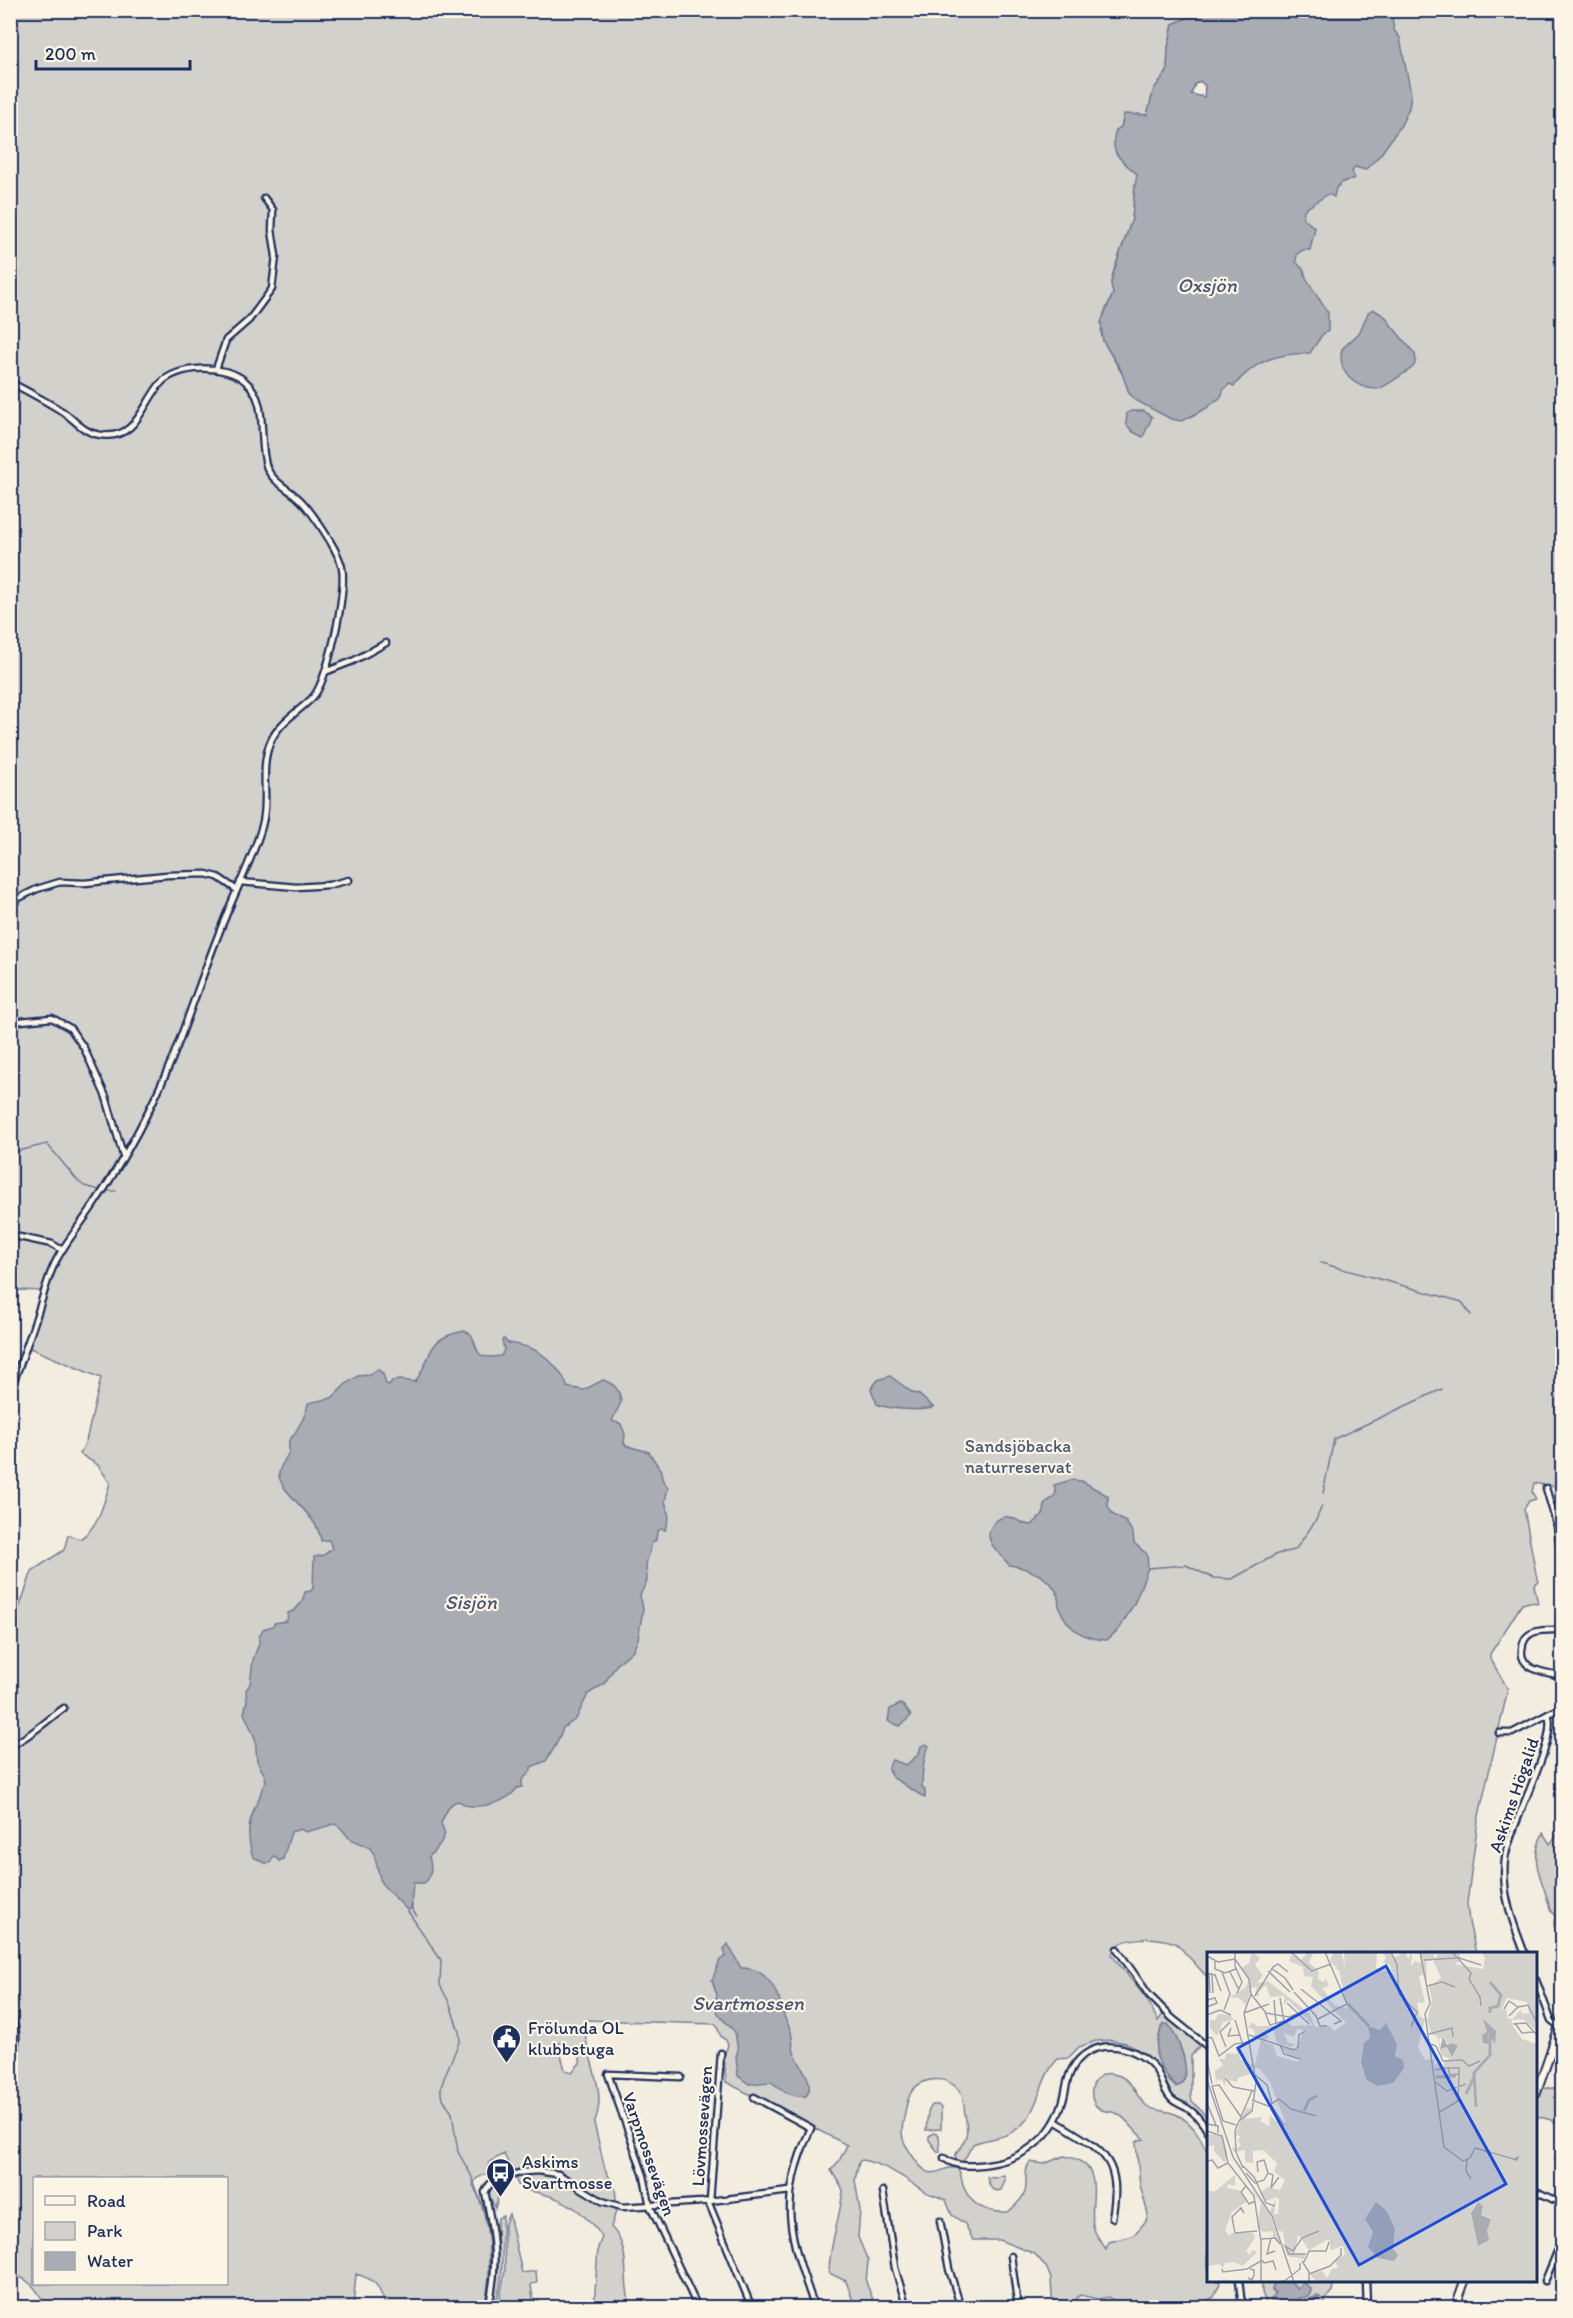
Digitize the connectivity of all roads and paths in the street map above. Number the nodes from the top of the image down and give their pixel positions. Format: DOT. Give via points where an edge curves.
graph roads {
  1 [pos="264,198"];
  2 [pos="216,369"];
  3 [pos="10,382"];
  4 [pos="386,643"];
  5 [pos="325,672"];
  6 [pos="349,880"];
  7 [pos="240,882"];
  8 [pos="237,890"];
  9 [pos="10,926"];
  10 [pos="10,1022"];
  11 [pos="123,1155"];
  12 [pos="10,1234"];
  13 [pos="62,1250"];
  14 [pos="10,1392"];
  15 [pos="1546,1488"];
  16 [pos="1563,1565"];
  17 [pos="1563,1630"];
  18 [pos="1562,1673"];
  19 [pos="1563,1700"];
  20 [pos="1563,1707"];
  21 [pos="64,1708"];
  22 [pos="1548,1714"];
  23 [pos="1499,1733"];
  24 [pos="10,1746"];
  25 [pos="1117,1949"];
  26 [pos="1525,1952"];
  27 [pos="1537,1983"];
  28 [pos="10,2015"];
  29 [pos="1563,2019"];
  30 [pos="1560,2027"];
  31 [pos="1207,2045"];
  32 [pos="721,2053"];
  33 [pos="10,2060"];
  34 [pos="681,2077"];
  35 [pos="1537,2091"];
  36 [pos="754,2097"];
  37 [pos="1055,2121"];
  38 [pos="1207,2129"];
  39 [pos="944,2158"];
  40 [pos="790,2191"];
  41 [pos="884,2191"];
  42 [pos="1537,2192"];
  43 [pos="709,2201"];
  44 [pos="650,2206"];
  45 [pos="1563,2206"];
  46 [pos="1112,2218"];
  47 [pos="940,2222"];
  48 [pos="1563,2240"];
  49 [pos="1011,2256"];
  50 [pos="1545,2281"];
  51 [pos="1239,2282"];
  52 [pos="1366,2282"];
  53 [pos="1464,2282"];
  54 [pos="488,2307"];
  55 [pos="698,2307"];
  56 [pos="752,2307"];
  57 [pos="814,2307"];
  58 [pos="907,2307"];
  59 [pos="961,2307"];
  60 [pos="1018,2307"];
  61 [pos="1245,2307"];
  62 [pos="1367,2307"];
  63 [pos="1455,2307"];
  1 -- 2 [label="street" via="273,210 276,256 272,289 249,320 226,340"];
  2 -- 3 [label="street" via="197,369 167,378 130,428 111,435 92,433 71,421 65,412"];
  2 -- 5 [label="street" via="240,377 254,390 269,472 313,516 343,569"];
  4 -- 5 [label="street"];
  5 -- 7 [label="street" via="315,695 281,724 270,744 263,770 264,819"];
  6 -- 7 [label="street" via="290,887"];
  7 -- 8 [label="street"];
  8 -- 9 [label="street" via="206,873 60,882 19,898 14,903"];
  8 -- 11 [label="street" via="165,1075"];
  10 -- 11 [label="street" via="52,1018 70,1028 84,1048 106,1096"];
  11 -- 13 [label="street"];
  12 -- 13 [label="street"];
  13 -- 14 [label="street"];
  15 -- 16 [label="street"];
  17 -- 18 [label="street" via="1533,1632 1525,1638 1521,1652 1530,1667"];
  18 -- 19 [label="street"];
  20 -- 22 [label="street"];
  21 -- 24 [label="street"];
  22 -- 23 [label="street" via="1512,1733"];
  22 -- 26 [label="street, Askims Högalid" via="1547,1740 1510,1836 1504,1865 1506,1900"];
  25 -- 31 [label="street" via="1149,1995"];
  27 -- 30 [label="street" via="1551,2020"];
  28 -- 33 [label="street" via="17,2036"];
  29 -- 30 [label="street"];
  30 -- 35 [label="street"];
  32 -- 43 [label="street, Lövmossevägen"];
  34 -- 44 [label="street, Varpmossevägen" via="608,2074 644,2176"];
  36 -- 40 [label="street" via="811,2128 797,2160"];
  37 -- 38 [label="street" via="1077,2062 1095,2049 1116,2046 1137,2053 1149,2063 1169,2096 1195,2114"];
  37 -- 39 [label="street" via="1036,2145 1002,2162 964,2166"];
  37 -- 46 [label="street" via="1093,2144 1106,2159 1115,2187"];
  40 -- 43 [label="street"];
  40 -- 57 [label="street" via="791,2234"];
  41 -- 58 [label="street" via="895,2268"];
  42 -- 45 [label="street"];
  43 -- 44 [label="street"];
  43 -- 56 [label="street, Lövmossevägen"];
  44 -- 54 [label="street" via="612,2205 548,2172 513,2174 487,2186 495,2238"];
  44 -- 55 [label="street, Varpmossevägen"];
  47 -- 59 [label="street"];
  48 -- 50 [label="street"];
  49 -- 60 [label="street"];
  51 -- 61 [label="street"];
  52 -- 62 [label="street"];
  53 -- 63 [label="street"];
}
